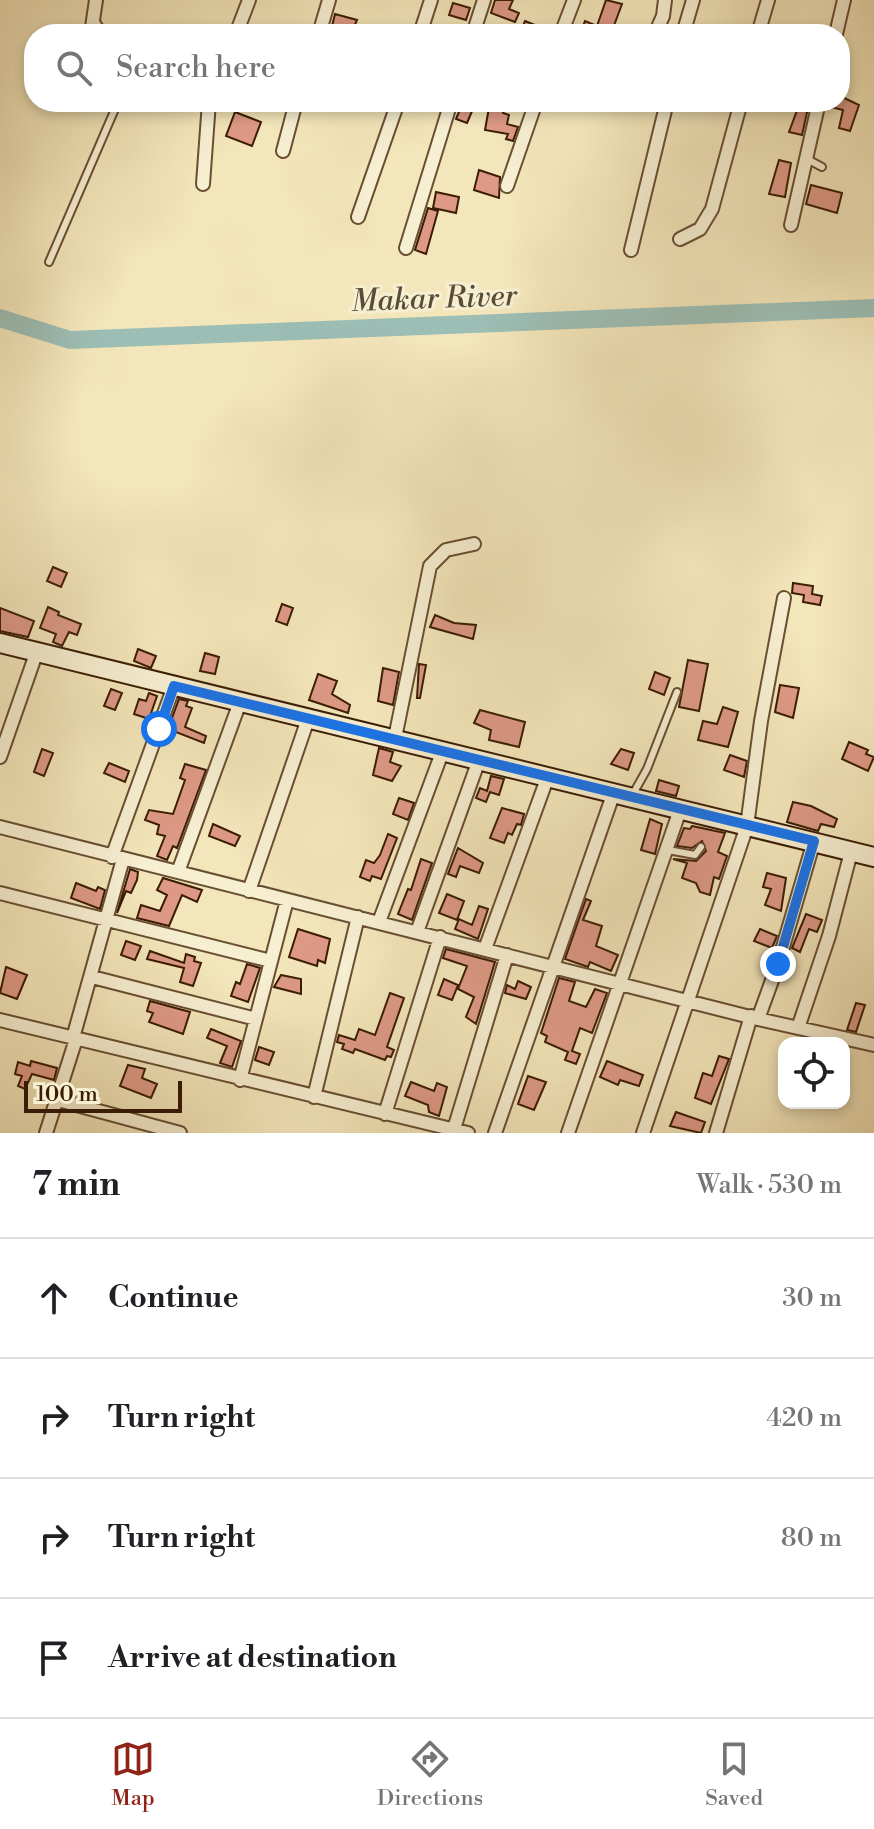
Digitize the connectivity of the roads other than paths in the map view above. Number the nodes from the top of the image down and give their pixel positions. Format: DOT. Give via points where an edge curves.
graph roads {
  1 [pos="96,0"];
  2 [pos="249,0"];
  3 [pos="329,0"];
  4 [pos="431,0"];
  5 [pos="484,0"];
  6 [pos="574,0"];
  7 [pos="665,0"];
  8 [pos="693,0"];
  9 [pos="768,0"];
  10 [pos="844,0"];
  11 [pos="95,20"];
  12 [pos="94,24"];
  13 [pos="98,24"];
  14 [pos="240,24"];
  15 [pos="322,24"];
  16 [pos="423,24"];
  17 [pos="476,24"];
  18 [pos="565,24"];
  19 [pos="658,24"];
  20 [pos="686,24"];
  21 [pos="761,24"];
  22 [pos="838,24"];
  23 [pos="114,112"];
  24 [pos="208,112"];
  25 [pos="293,112"];
  26 [pos="395,112"];
  27 [pos="448,112"];
  28 [pos="533,112"];
  29 [pos="665,112"];
  30 [pos="738,112"];
  31 [pos="817,112"];
  32 [pos="283,151"];
  33 [pos="805,159"];
  34 [pos="822,167"];
  35 [pos="203,184"];
  36 [pos="507,186"];
  37 [pos="358,217"];
  38 [pos="791,225"];
  39 [pos="680,239"];
  40 [pos="406,248"];
  41 [pos="631,250"];
  42 [pos="49,262"];
  43 [pos="474,544"];
  44 [pos="784,598"];
  45 [pos="0,643"];
  46 [pos="37,651"];
  47 [pos="174,686"];
  48 [pos="677,692"];
  49 [pos="240,702"];
  50 [pos="308,719"];
  51 [pos="395,738"];
  52 [pos="443,750"];
  53 [pos="0,757"];
  54 [pos="479,760"];
  55 [pos="548,776"];
  56 [pos="622,794"];
  57 [pos="680,810"];
  58 [pos="747,826"];
  59 [pos="0,827"];
  60 [pos="814,841"];
  61 [pos="701,847"];
  62 [pos="668,850"];
  63 [pos="851,852"];
  64 [pos="874,856"];
  65 [pos="117,858"];
  66 [pos="178,872"];
  67 [pos="249,891"];
  68 [pos="0,893"];
  69 [pos="287,900"];
  70 [pos="358,917"];
  71 [pos="107,920"];
  72 [pos="379,922"];
  73 [pos="417,932"];
  74 [pos="440,937"];
  75 [pos="485,949"];
  76 [pos="507,955"];
  77 [pos="271,961"];
  78 [pos="554,968"];
  79 [pos="92,977"];
  80 [pos="619,983"];
  81 [pos="686,1001"];
  82 [pos="755,1018"];
  83 [pos="256,1019"];
  84 [pos="0,1020"];
  85 [pos="798,1028"];
  86 [pos="74,1039"];
  87 [pos="874,1045"];
  88 [pos="240,1080"];
  89 [pos="314,1097"];
  90 [pos="58,1100"];
  91 [pos="385,1114"];
  92 [pos="454,1129"];
  93 [pos="46,1133"];
  94 [pos="180,1133"];
  95 [pos="468,1133"];
  96 [pos="495,1133"];
  97 [pos="568,1133"];
  98 [pos="643,1133"];
  99 [pos="716,1133"];
  1 -- 11 [label="street"];
  2 -- 14 [label="street"];
  3 -- 15 [label="street"];
  4 -- 16 [label="street"];
  5 -- 17 [label="street"];
  6 -- 18 [label="street"];
  7 -- 19 [label="street"];
  8 -- 20 [label="street"];
  9 -- 21 [label="street"];
  10 -- 22 [label="street"];
  11 -- 12 [label="street"];
  11 -- 13 [label="lane"];
  23 -- 42 [label="lane"];
  24 -- 35 [label="street"];
  25 -- 32 [label="street"];
  26 -- 37 [label="street"];
  27 -- 40 [label="street"];
  28 -- 36 [label="street"];
  29 -- 41 [label="street"];
  30 -- 39 [label="street" via="712,209 700,229"];
  31 -- 33 [label="street"];
  33 -- 34 [label="lane"];
  33 -- 38 [label="street"];
  43 -- 51 [label="street" via="446,550 430,566"];
  44 -- 58 [label="street"];
  45 -- 46 [label="street"];
  46 -- 47 [label="street"];
  46 -- 53 [label="street"];
  47 -- 49 [label="street"];
  47 -- 65 [label="street"];
  48 -- 56 [label="lane" via="647,769"];
  49 -- 50 [label="street"];
  49 -- 66 [label="street"];
  50 -- 51 [label="street"];
  50 -- 67 [label="street"];
  51 -- 52 [label="street"];
  52 -- 54 [label="street"];
  52 -- 72 [label="street"];
  54 -- 55 [label="street"];
  54 -- 73 [label="street"];
  55 -- 56 [label="street"];
  55 -- 75 [label="street"];
  56 -- 57 [label="street"];
  56 -- 78 [label="street"];
  57 -- 58 [label="street"];
  57 -- 62 [label="street"];
  58 -- 60 [label="street"];
  58 -- 81 [label="street"];
  59 -- 65 [label="street"];
  60 -- 63 [label="street"];
  60 -- 82 [label="street" via="778,964"];
  61 -- 62 [label="lane" via="695,855"];
  62 -- 80 [label="street"];
  63 -- 64 [label="street"];
  63 -- 85 [label="street"];
  65 -- 66 [label="street"];
  65 -- 71 [label="street"];
  66 -- 67 [label="street"];
  67 -- 69 [label="street"];
  68 -- 71 [label="street"];
  69 -- 70 [label="street"];
  69 -- 77 [label="street"];
  70 -- 72 [label="street"];
  70 -- 89 [label="street"];
  71 -- 77 [label="street"];
  71 -- 79 [label="street"];
  72 -- 73 [label="street"];
  73 -- 74 [label="street"];
  74 -- 75 [label="street"];
  74 -- 91 [label="street"];
  75 -- 76 [label="street"];
  76 -- 78 [label="street"];
  76 -- 92 [label="street"];
  77 -- 83 [label="street"];
  78 -- 80 [label="street"];
  78 -- 96 [label="street"];
  79 -- 83 [label="street"];
  79 -- 86 [label="street"];
  80 -- 81 [label="street"];
  80 -- 97 [label="street"];
  81 -- 82 [label="street"];
  81 -- 98 [label="street"];
  82 -- 85 [label="street"];
  82 -- 99 [label="street"];
  83 -- 88 [label="street"];
  84 -- 86 [label="street"];
  85 -- 87 [label="street"];
  86 -- 88 [label="street"];
  86 -- 90 [label="street"];
  88 -- 89 [label="street"];
  89 -- 91 [label="street"];
  90 -- 93 [label="street"];
  90 -- 94 [label="street"];
  91 -- 92 [label="street"];
  92 -- 95 [label="street"];
}
